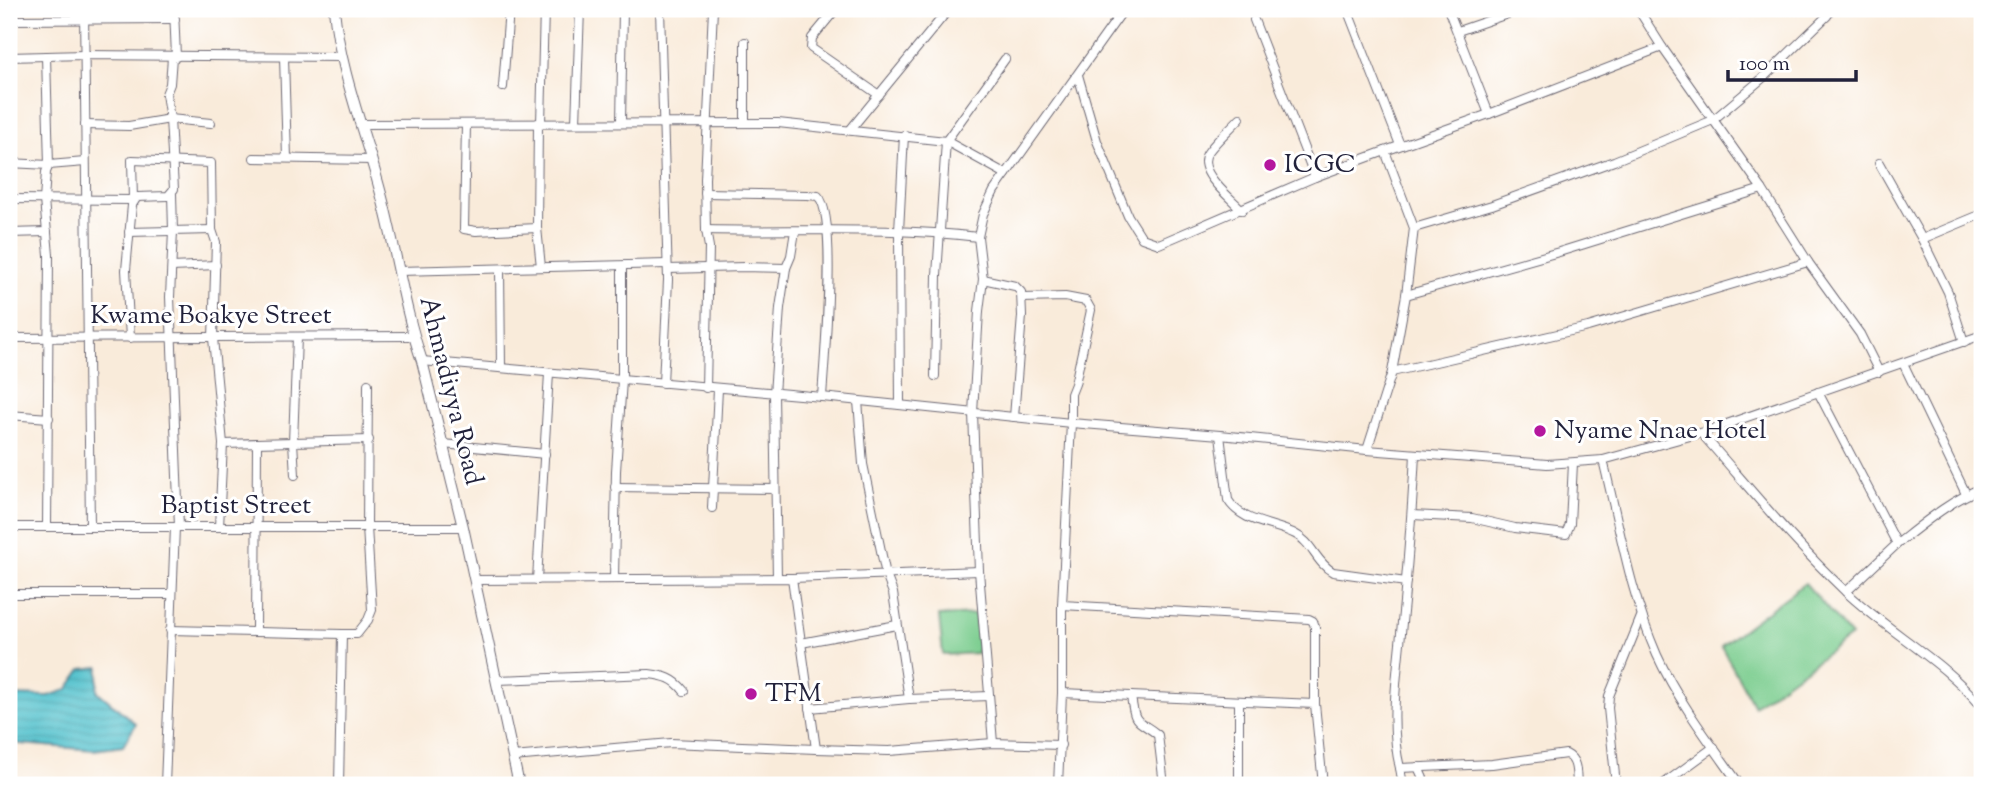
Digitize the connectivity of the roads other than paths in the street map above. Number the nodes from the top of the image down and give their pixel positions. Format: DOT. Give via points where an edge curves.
graph roads {
  1 [pos="174,9"];
  2 [pos="334,9"];
  3 [pos="509,9"];
  4 [pos="544,9"];
  5 [pos="580,9"];
  6 [pos="623,9"];
  7 [pos="660,9"];
  8 [pos="713,9"];
  9 [pos="836,9"];
  10 [pos="949,9"];
  11 [pos="1124,9"];
  12 [pos="1347,9"];
  13 [pos="1448,9"];
  14 [pos="1522,9"];
  15 [pos="1639,9"];
  16 [pos="1830,9"];
  17 [pos="84,13"];
  18 [pos="175,19"];
  19 [pos="9,20"];
  20 [pos="1254,20"];
  21 [pos="1458,31"];
  22 [pos="745,42"];
  23 [pos="1662,47"];
  24 [pos="83,55"];
  25 [pos="46,56"];
  26 [pos="9,57"];
  27 [pos="174,57"];
  28 [pos="284,57"];
  29 [pos="342,57"];
  30 [pos="1005,59"];
  31 [pos="1078,75"];
  32 [pos="503,87"];
  33 [pos="879,95"];
  34 [pos="1489,114"];
  35 [pos="170,118"];
  36 [pos="1240,118"];
  37 [pos="1713,120"];
  38 [pos="621,122"];
  39 [pos="211,123"];
  40 [pos="540,123"];
  41 [pos="576,123"];
  42 [pos="663,123"];
  43 [pos="706,123"];
  44 [pos="745,123"];
  45 [pos="361,124"];
  46 [pos="466,124"];
  47 [pos="85,125"];
  48 [pos="850,130"];
  49 [pos="904,135"];
  50 [pos="946,141"];
  51 [pos="1400,145"];
  52 [pos="1385,151"];
  53 [pos="254,158"];
  54 [pos="287,159"];
  55 [pos="372,160"];
  56 [pos="173,161"];
  57 [pos="85,162"];
  58 [pos="9,163"];
  59 [pos="1879,163"];
  60 [pos="49,165"];
  61 [pos="1006,174"];
  62 [pos="1315,177"];
  63 [pos="1762,188"];
  64 [pos="705,193"];
  65 [pos="172,194"];
  66 [pos="9,198"];
  67 [pos="86,199"];
  68 [pos="44,200"];
  69 [pos="133,200"];
  70 [pos="1242,210"];
  71 [pos="1982,215"];
  72 [pos="537,228"];
  73 [pos="1414,228"];
  74 [pos="828,229"];
  75 [pos="212,230"];
  76 [pos="706,230"];
  77 [pos="173,231"];
  78 [pos="795,231"];
  79 [pos="899,231"];
  80 [pos="47,232"];
  81 [pos="130,232"];
  82 [pos="9,233"];
  83 [pos="940,234"];
  84 [pos="978,237"];
  85 [pos="1922,239"];
  86 [pos="1808,262"];
  87 [pos="216,265"];
  88 [pos="622,266"];
  89 [pos="668,266"];
  90 [pos="172,267"];
  91 [pos="541,267"];
  92 [pos="708,267"];
  93 [pos="786,268"];
  94 [pos="500,269"];
  95 [pos="399,271"];
  96 [pos="983,279"];
  97 [pos="1406,295"];
  98 [pos="1021,298"];
  99 [pos="1982,335"];
  100 [pos="414,336"];
  101 [pos="297,337"];
  102 [pos="9,338"];
  103 [pos="48,338"];
  104 [pos="130,338"];
  105 [pos="172,338"];
  106 [pos="213,338"];
  107 [pos="88,339"];
  108 [pos="1964,342"];
  109 [pos="422,361"];
  110 [pos="1903,363"];
  111 [pos="501,368"];
  112 [pos="1392,372"];
  113 [pos="1879,372"];
  114 [pos="549,373"];
  115 [pos="935,376"];
  116 [pos="622,380"];
  117 [pos="663,383"];
  118 [pos="368,384"];
  119 [pos="706,388"];
  120 [pos="718,389"];
  121 [pos="1818,392"];
  122 [pos="774,394"];
  123 [pos="822,397"];
  124 [pos="858,401"];
  125 [pos="900,405"];
  126 [pos="973,413"];
  127 [pos="9,415"];
  128 [pos="1014,417"];
  129 [pos="49,418"];
  130 [pos="1071,423"];
  131 [pos="1701,433"];
  132 [pos="1220,435"];
  133 [pos="369,440"];
  134 [pos="293,442"];
  135 [pos="223,444"];
  136 [pos="257,444"];
  137 [pos="443,444"];
  138 [pos="1367,450"];
  139 [pos="545,454"];
  140 [pos="1415,454"];
  141 [pos="1603,460"];
  142 [pos="1573,463"];
  143 [pos="295,475"];
  144 [pos="615,487"];
  145 [pos="1982,488"];
  146 [pos="713,489"];
  147 [pos="775,489"];
  148 [pos="1966,494"];
  149 [pos="712,508"];
  150 [pos="1412,515"];
  151 [pos="9,527"];
  152 [pos="47,527"];
  153 [pos="90,527"];
  154 [pos="177,527"];
  155 [pos="219,527"];
  156 [pos="256,527"];
  157 [pos="367,527"];
  158 [pos="463,527"];
  159 [pos="1897,544"];
  160 [pos="979,572"];
  161 [pos="886,575"];
  162 [pos="777,578"];
  163 [pos="792,578"];
  164 [pos="614,579"];
  165 [pos="474,580"];
  166 [pos="537,580"];
  167 [pos="1406,582"];
  168 [pos="1846,592"];
  169 [pos="9,594"];
  170 [pos="172,594"];
  171 [pos="1062,605"];
  172 [pos="1642,617"];
  173 [pos="897,625"];
  174 [pos="170,630"];
  175 [pos="256,632"];
  176 [pos="342,634"];
  177 [pos="801,643"];
  178 [pos="497,680"];
  179 [pos="684,691"];
  180 [pos="1062,693"];
  181 [pos="989,696"];
  182 [pos="1130,696"];
  183 [pos="909,699"];
  184 [pos="1239,701"];
  185 [pos="1315,704"];
  186 [pos="1982,707"];
  187 [pos="810,708"];
  188 [pos="993,743"];
  189 [pos="1061,746"];
  190 [pos="1714,747"];
  191 [pos="816,749"];
  192 [pos="513,757"];
  193 [pos="1419,767"];
  194 [pos="1400,768"];
  195 [pos="1238,776"];
  196 [pos="165,785"];
  197 [pos="339,785"];
  198 [pos="519,785"];
  199 [pos="1058,785"];
  200 [pos="1164,785"];
  201 [pos="1323,785"];
  202 [pos="1402,785"];
  203 [pos="1426,785"];
  204 [pos="1577,785"];
  205 [pos="1616,785"];
  206 [pos="1662,785"];
  207 [pos="1740,785"];
  1 -- 18 [label="street"];
  2 -- 29 [label="street, Ahmadiyya Road"];
  3 -- 32 [label="street"];
  4 -- 40 [label="street"];
  5 -- 41 [label="street"];
  6 -- 38 [label="street"];
  7 -- 42 [label="street"];
  8 -- 43 [label="street"];
  9 -- 33 [label="street" via="812,38 811,48"];
  10 -- 33 [label="street"];
  11 -- 31 [label="street"];
  12 -- 51 [label="street"];
  13 -- 21 [label="street"];
  14 -- 21 [label="street"];
  15 -- 23 [label="street"];
  16 -- 37 [label="street" via="1764,77"];
  17 -- 18 [label="street"];
  17 -- 19 [label="street"];
  17 -- 24 [label="street"];
  18 -- 27 [label="street"];
  20 -- 62 [label="street"];
  21 -- 34 [label="street"];
  22 -- 44 [label="street"];
  23 -- 34 [label="street"];
  23 -- 37 [label="street"];
  24 -- 25 [label="street"];
  24 -- 27 [label="street"];
  24 -- 47 [label="street"];
  25 -- 26 [label="street"];
  25 -- 60 [label="street"];
  27 -- 28 [label="street"];
  27 -- 35 [label="street" via="166,94"];
  28 -- 29 [label="street"];
  28 -- 54 [label="street"];
  29 -- 45 [label="street, Ahmadiyya Road"];
  30 -- 50 [label="street"];
  31 -- 61 [label="street"];
  31 -- 70 [label="street" via="1097,141 1142,238 1159,244"];
  33 -- 48 [label="street"];
  34 -- 51 [label="street"];
  35 -- 39 [label="street"];
  35 -- 47 [label="street" via="129,126"];
  35 -- 56 [label="street"];
  36 -- 70 [label="street" via="1206,155 1205,166 1211,180"];
  37 -- 63 [label="street"];
  37 -- 73 [label="street" via="1614,161"];
  38 -- 41 [label="street"];
  38 -- 42 [label="street"];
  40 -- 41 [label="street"];
  40 -- 46 [label="street"];
  40 -- 72 [label="street"];
  42 -- 43 [label="street"];
  42 -- 89 [label="street"];
  43 -- 44 [label="street"];
  43 -- 64 [label="street"];
  44 -- 48 [label="street"];
  45 -- 46 [label="street"];
  45 -- 55 [label="street, Ahmadiyya Road"];
  46 -- 72 [label="street" via="464,229"];
  47 -- 57 [label="street"];
  48 -- 49 [label="street"];
  49 -- 50 [label="street"];
  49 -- 79 [label="street"];
  50 -- 61 [label="street"];
  50 -- 83 [label="street"];
  51 -- 52 [label="street"];
  52 -- 62 [label="street"];
  52 -- 73 [label="street"];
  53 -- 54 [label="street"];
  54 -- 55 [label="street"];
  55 -- 95 [label="street, Ahmadiyya Road"];
  56 -- 65 [label="street"];
  56 -- 69 [label="street" via="132,160"];
  56 -- 75 [label="street" via="211,163"];
  57 -- 60 [label="street"];
  57 -- 67 [label="street"];
  58 -- 60 [label="street"];
  59 -- 85 [label="street"];
  60 -- 68 [label="street"];
  61 -- 84 [label="street" via="983,214"];
  62 -- 70 [label="street"];
  63 -- 86 [label="street"];
  63 -- 97 [label="street"];
  64 -- 74 [label="street" via="818,196 824,203"];
  64 -- 76 [label="street"];
  65 -- 69 [label="street"];
  65 -- 77 [label="street"];
  66 -- 68 [label="street"];
  67 -- 68 [label="street"];
  67 -- 69 [label="street"];
  67 -- 107 [label="street"];
  68 -- 80 [label="street"];
  69 -- 81 [label="street"];
  71 -- 85 [label="street"];
  72 -- 91 [label="street"];
  73 -- 97 [label="street"];
  74 -- 78 [label="street"];
  74 -- 79 [label="street"];
  74 -- 123 [label="street"];
  75 -- 77 [label="street"];
  75 -- 87 [label="street"];
  76 -- 78 [label="street"];
  76 -- 92 [label="street"];
  77 -- 81 [label="street"];
  77 -- 90 [label="street"];
  78 -- 93 [label="street"];
  79 -- 83 [label="street"];
  79 -- 125 [label="street"];
  80 -- 82 [label="street"];
  80 -- 103 [label="street"];
  81 -- 104 [label="street"];
  83 -- 84 [label="street"];
  83 -- 115 [label="street"];
  84 -- 96 [label="street"];
  85 -- 108 [label="street" via="1948,292"];
  86 -- 112 [label="street" via="1588,327"];
  86 -- 113 [label="street" via="1860,334"];
  87 -- 90 [label="street"];
  87 -- 106 [label="street"];
  88 -- 89 [label="street"];
  88 -- 91 [label="street"];
  88 -- 116 [label="street"];
  89 -- 92 [label="street"];
  89 -- 117 [label="street"];
  90 -- 105 [label="street"];
  91 -- 94 [label="street"];
  92 -- 93 [label="street"];
  92 -- 119 [label="street"];
  93 -- 122 [label="street"];
  94 -- 95 [label="street"];
  94 -- 111 [label="street"];
  95 -- 100 [label="street, Ahmadiyya Road"];
  96 -- 98 [label="street" via="1015,286"];
  96 -- 126 [label="street"];
  97 -- 112 [label="street"];
  98 -- 128 [label="street"];
  98 -- 130 [label="street" via="1065,297 1089,305 1070,394"];
  99 -- 108 [label="street"];
  100 -- 101 [label="street, Kwame Boakye Street"];
  100 -- 109 [label="street, Ahmadiyya Road"];
  101 -- 106 [label="street, Kwame Boakye Street"];
  101 -- 134 [label="street"];
  102 -- 103 [label="street, Kwame Boakye Street"];
  103 -- 107 [label="street, Kwame Boakye Street"];
  103 -- 129 [label="street"];
  104 -- 105 [label="street, Kwame Boakye Street"];
  104 -- 107 [label="street, Kwame Boakye Street"];
  105 -- 106 [label="street, Kwame Boakye Street"];
  105 -- 154 [label="street"];
  106 -- 135 [label="street"];
  107 -- 153 [label="street"];
  108 -- 110 [label="street"];
  109 -- 111 [label="street"];
  109 -- 137 [label="street, Ahmadiyya Road"];
  110 -- 113 [label="street"];
  110 -- 148 [label="street"];
  111 -- 114 [label="street"];
  112 -- 138 [label="street"];
  113 -- 121 [label="street"];
  114 -- 116 [label="street"];
  114 -- 139 [label="street"];
  116 -- 117 [label="street"];
  116 -- 144 [label="street"];
  117 -- 119 [label="street"];
  118 -- 133 [label="street"];
  119 -- 120 [label="street"];
  120 -- 122 [label="street"];
  120 -- 146 [label="street"];
  121 -- 131 [label="street"];
  121 -- 159 [label="street"];
  122 -- 123 [label="street"];
  122 -- 147 [label="street"];
  123 -- 124 [label="street"];
  124 -- 125 [label="street"];
  124 -- 161 [label="street" via="863,464"];
  125 -- 126 [label="street"];
  126 -- 128 [label="street"];
  126 -- 160 [label="street"];
  127 -- 129 [label="street"];
  128 -- 130 [label="street"];
  129 -- 152 [label="street"];
  130 -- 132 [label="street"];
  130 -- 171 [label="street"];
  131 -- 141 [label="street"];
  131 -- 168 [label="street"];
  132 -- 138 [label="street"];
  132 -- 167 [label="street" via="1228,500 1233,508 1298,535 1322,566 1333,572"];
  133 -- 134 [label="street"];
  133 -- 157 [label="street"];
  134 -- 136 [label="street"];
  134 -- 143 [label="street"];
  135 -- 136 [label="street"];
  135 -- 155 [label="street"];
  136 -- 156 [label="street"];
  137 -- 139 [label="street"];
  137 -- 158 [label="street, Ahmadiyya Road"];
  138 -- 140 [label="street"];
  139 -- 166 [label="street"];
  140 -- 142 [label="street"];
  140 -- 150 [label="street"];
  141 -- 142 [label="street"];
  141 -- 172 [label="street"];
  142 -- 150 [label="street" via="1566,534 1472,518"];
  144 -- 146 [label="street"];
  144 -- 164 [label="street"];
  145 -- 148 [label="street"];
  146 -- 147 [label="street"];
  146 -- 149 [label="street"];
  147 -- 162 [label="street"];
  148 -- 159 [label="street"];
  150 -- 167 [label="street"];
  151 -- 152 [label="street, Baptist Street"];
  152 -- 153 [label="street, Baptist Street"];
  153 -- 154 [label="street, Baptist Street"];
  154 -- 155 [label="street, Baptist Street"];
  154 -- 170 [label="street"];
  155 -- 156 [label="street, Baptist Street"];
  156 -- 157 [label="street, Baptist Street"];
  156 -- 175 [label="street"];
  157 -- 158 [label="street, Baptist Street"];
  157 -- 176 [label="street" via="372,610 357,634"];
  158 -- 165 [label="street, Ahmadiyya Road"];
  159 -- 168 [label="street"];
  160 -- 161 [label="street"];
  160 -- 181 [label="street"];
  161 -- 163 [label="street"];
  161 -- 173 [label="street"];
  162 -- 163 [label="street"];
  162 -- 164 [label="street"];
  163 -- 177 [label="street"];
  164 -- 166 [label="street"];
  165 -- 166 [label="street"];
  165 -- 178 [label="street, Ahmadiyya Road"];
  167 -- 194 [label="street" via="1394,710"];
  168 -- 186 [label="street" via="1942,667"];
  169 -- 170 [label="street"];
  170 -- 174 [label="street"];
  171 -- 180 [label="street"];
  171 -- 185 [label="street" via="1309,619 1315,627"];
  172 -- 190 [label="street" via="1668,677"];
  172 -- 205 [label="street" via="1609,696"];
  173 -- 177 [label="street"];
  173 -- 183 [label="street"];
  174 -- 175 [label="street"];
  174 -- 196 [label="street"];
  175 -- 176 [label="street"];
  176 -- 197 [label="street"];
  177 -- 187 [label="street"];
  178 -- 179 [label="street" via="649,674 667,676"];
  178 -- 192 [label="street, Ahmadiyya Road"];
  180 -- 182 [label="street"];
  180 -- 189 [label="street"];
  181 -- 183 [label="street"];
  181 -- 188 [label="street"];
  182 -- 184 [label="street"];
  182 -- 200 [label="street" via="1133,716 1158,735"];
  183 -- 187 [label="street"];
  184 -- 185 [label="street"];
  184 -- 195 [label="street"];
  185 -- 201 [label="street"];
  187 -- 191 [label="street"];
  188 -- 189 [label="street"];
  188 -- 191 [label="street" via="889,751"];
  189 -- 199 [label="street"];
  190 -- 206 [label="street"];
  190 -- 207 [label="street"];
  191 -- 192 [label="street" via="671,743"];
  192 -- 198 [label="street, Ahmadiyya Road"];
  193 -- 194 [label="street"];
  193 -- 203 [label="street"];
  193 -- 204 [label="street" via="1566,754 1574,758"];
  194 -- 202 [label="street"];
}
